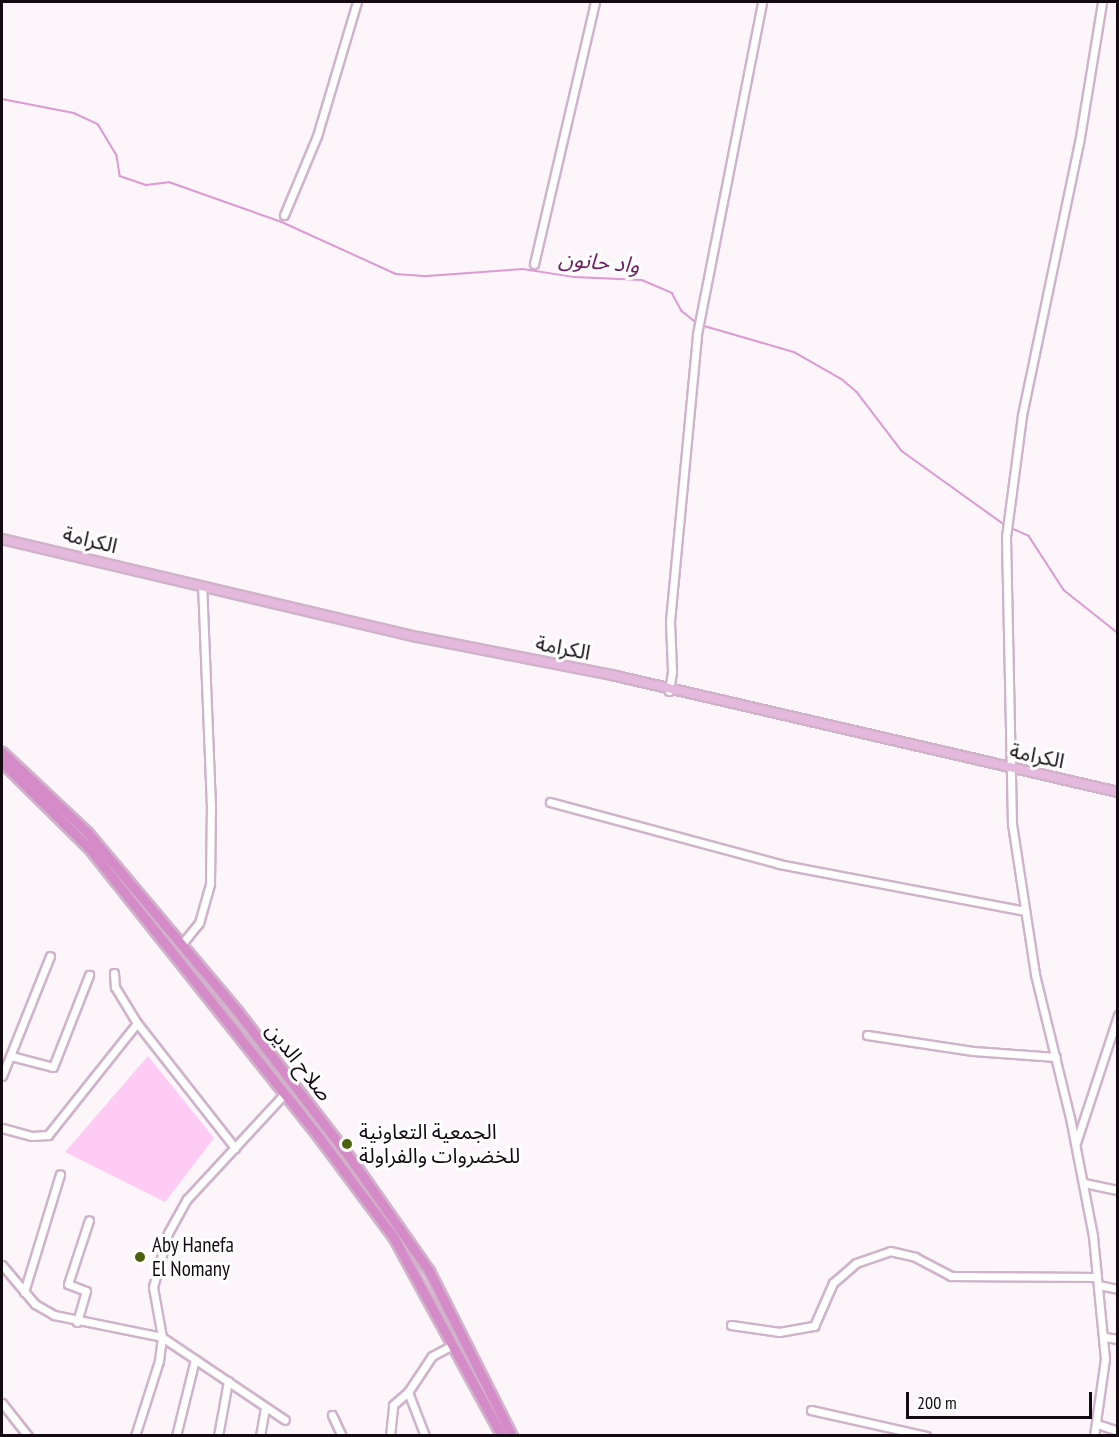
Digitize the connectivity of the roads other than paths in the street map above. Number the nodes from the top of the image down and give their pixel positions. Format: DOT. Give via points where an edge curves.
graph roads {
  1 [pos="357,2"];
  2 [pos="595,2"];
  3 [pos="762,2"];
  4 [pos="1102,2"];
  5 [pos="284,215"];
  6 [pos="534,264"];
  7 [pos="2,539"];
  8 [pos="202,587"];
  9 [pos="669,691"];
  10 [pos="2,752"];
  11 [pos="2,762"];
  12 [pos="1010,768"];
  13 [pos="1118,792"];
  14 [pos="550,802"];
  15 [pos="1025,911"];
  16 [pos="181,945"];
  17 [pos="50,956"];
  18 [pos="114,973"];
  19 [pos="89,975"];
  20 [pos="1118,1015"];
  21 [pos="137,1023"];
  22 [pos="867,1035"];
  23 [pos="11,1056"];
  24 [pos="1056,1057"];
  25 [pos="2,1076"];
  26 [pos="285,1093"];
  27 [pos="2,1128"];
  28 [pos="1076,1144"];
  29 [pos="235,1148"];
  30 [pos="60,1174"];
  31 [pos="1084,1183"];
  32 [pos="1118,1190"];
  33 [pos="89,1220"];
  34 [pos="2,1265"];
  35 [pos="1098,1281"];
  36 [pos="1118,1289"];
  37 [pos="24,1292"];
  38 [pos="77,1322"];
  39 [pos="731,1324"];
  40 [pos="1105,1336"];
  41 [pos="162,1337"];
  42 [pos="1118,1339"];
  43 [pos="453,1345"];
  44 [pos="195,1359"];
  45 [pos="228,1381"];
  46 [pos="408,1392"];
  47 [pos="2,1403"];
  48 [pos="265,1407"];
  49 [pos="811,1410"];
  50 [pos="332,1415"];
  51 [pos="285,1420"];
  52 [pos="1096,1424"];
  53 [pos="1118,1431"];
  54 [pos="916,1434"];
  55 [pos="28,1435"];
  56 [pos="135,1436"];
  57 [pos="176,1436"];
  58 [pos="218,1436"];
  59 [pos="260,1436"];
  60 [pos="342,1436"];
  61 [pos="390,1436"];
  62 [pos="425,1436"];
  63 [pos="502,1436"];
  64 [pos="512,1436"];
  65 [pos="926,1436"];
  66 [pos="1094,1436"];
  1 -- 5 [label="street" via="317,136"];
  2 -- 6 [label="street"];
  3 -- 9 [label="street" via="699,320 670,621"];
  4 -- 12 [label="street" via="1079,143 1022,415 1006,533"];
  7 -- 8 [label="main road, الكرامة"];
  8 -- 9 [label="main road, الكرامة"];
  8 -- 16 [label="street" via="211,807 210,884 199,923"];
  9 -- 12 [label="main road, الكرامة"];
  10 -- 16 [label="highway, صلاح الدين" via="87,832"];
  11 -- 26 [label="highway, صلاح الدين" via="89,848"];
  12 -- 13 [label="main road, الكرامة"];
  12 -- 15 [label="street" via="1012,824"];
  14 -- 15 [label="street" via="779,864"];
  15 -- 24 [label="street" via="1035,974"];
  16 -- 64 [label="highway, صلاح الدين" via="315,1111 401,1228 429,1271"];
  17 -- 23 [label="street"];
  18 -- 21 [label="street" via="115,987"];
  19 -- 23 [label="street" via="52,1067"];
  20 -- 28 [label="street"];
  21 -- 27 [label="street" via="48,1135 32,1136"];
  21 -- 29 [label="street"];
  22 -- 24 [label="street" via="973,1051"];
  23 -- 25 [label="street"];
  24 -- 28 [label="street"];
  26 -- 29 [label="street"];
  26 -- 43 [label="highway, صلاح الدين" via="394,1238"];
  28 -- 31 [label="street"];
  29 -- 41 [label="street" via="187,1199 168,1233 153,1287"];
  30 -- 37 [label="street"];
  31 -- 32 [label="street"];
  31 -- 35 [label="street"];
  33 -- 38 [label="street" via="68,1284 86,1291"];
  34 -- 37 [label="street"];
  35 -- 36 [label="street"];
  35 -- 39 [label="street" via="951,1276 915,1257 890,1251 856,1263 833,1283 814,1326 779,1332"];
  35 -- 40 [label="street"];
  37 -- 38 [label="street" via="54,1315"];
  38 -- 41 [label="street"];
  40 -- 42 [label="street"];
  40 -- 52 [label="street"];
  41 -- 44 [label="street"];
  41 -- 56 [label="street" via="156,1376"];
  43 -- 46 [label="street" via="432,1356"];
  43 -- 63 [label="highway, صلاح الدين"];
  44 -- 45 [label="street"];
  44 -- 57 [label="street"];
  45 -- 48 [label="street"];
  45 -- 58 [label="street"];
  46 -- 61 [label="street" via="393,1405"];
  46 -- 62 [label="street"];
  47 -- 55 [label="street"];
  48 -- 51 [label="street"];
  48 -- 59 [label="street"];
  49 -- 54 [label="street"];
  50 -- 60 [label="street"];
  52 -- 53 [label="street"];
  52 -- 66 [label="street"];
  54 -- 65 [label="street"];
}
